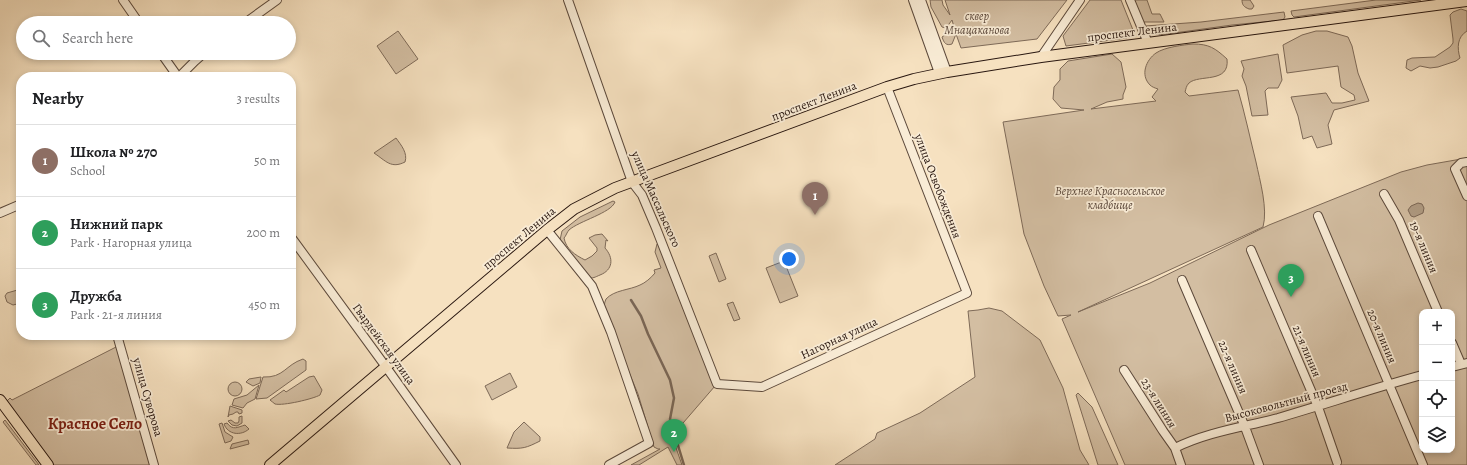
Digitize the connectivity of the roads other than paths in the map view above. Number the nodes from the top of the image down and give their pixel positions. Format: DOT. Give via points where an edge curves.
graph roads {
  1 [pos="123,0"];
  2 [pos="277,0"];
  3 [pos="568,0"];
  4 [pos="913,0"];
  5 [pos="921,0"];
  6 [pos="1080,0"];
  7 [pos="1130,0"];
  8 [pos="1467,0"];
  9 [pos="1428,3"];
  10 [pos="134,16"];
  11 [pos="255,16"];
  12 [pos="1148,43"];
  13 [pos="1041,57"];
  14 [pos="166,60"];
  15 [pos="195,60"];
  16 [pos="174,72"];
  17 [pos="183,72"];
  18 [pos="943,73"];
  19 [pos="887,87"];
  20 [pos="1467,162"];
  21 [pos="632,182"];
  22 [pos="1384,194"];
  23 [pos="1467,196"];
  24 [pos="16,206"];
  25 [pos="0,213"];
  26 [pos="1318,216"];
  27 [pos="547,230"];
  28 [pos="296,244"];
  29 [pos="1251,250"];
  30 [pos="1182,280"];
  31 [pos="967,293"];
  32 [pos="1437,309"];
  33 [pos="118,340"];
  34 [pos="1453,345"];
  35 [pos="1464,364"];
  36 [pos="386,367"];
  37 [pos="1124,370"];
  38 [pos="1419,376"];
  39 [pos="717,384"];
  40 [pos="1389,384"];
  41 [pos="0,400"];
  42 [pos="1318,407"];
  43 [pos="1245,427"];
  44 [pos="1175,448"];
  45 [pos="1337,462"];
  46 [pos="48,465"];
  47 [pos="154,465"];
  48 [pos="270,465"];
  49 [pos="456,465"];
  50 [pos="609,465"];
  51 [pos="1181,465"];
  52 [pos="1260,465"];
  53 [pos="1422,465"];
  1 -- 10 [label="street"];
  2 -- 11 [label="street"];
  3 -- 21 [label="street, улица Массальского"];
  4 -- 18 [label="street"];
  5 -- 18 [label="street"];
  6 -- 13 [label="street"];
  7 -- 12 [label="street"];
  8 -- 9 [label="main road, проспект Ленина"];
  9 -- 12 [label="main road, проспект Ленина"];
  12 -- 13 [label="main road, проспект Ленина"];
  13 -- 18 [label="main road, проспект Ленина"];
  14 -- 16 [label="street"];
  15 -- 17 [label="street"];
  18 -- 19 [label="main road, проспект Ленина"];
  19 -- 21 [label="main road, проспект Ленина"];
  19 -- 31 [label="street, улица Освобождения"];
  20 -- 23 [label="street" via="1461,163 1455,169"];
  21 -- 27 [label="main road, проспект Ленина" via="586,202"];
  21 -- 39 [label="street, улица Массальского" via="642,195 650,214"];
  22 -- 32 [label="street, 19-я линия" via="1399,220"];
  24 -- 25 [label="street"];
  26 -- 40 [label="street, 20-я линия"];
  27 -- 36 [label="main road, проспект Ленина"];
  27 -- 50 [label="street" via="592,286 611,332 649,443"];
  28 -- 36 [label="street, Гвардейская улица"];
  29 -- 42 [label="street, 21-я линия"];
  30 -- 43 [label="street, 22-я линия"];
  31 -- 39 [label="street, Нагорная улица" via="762,387"];
  33 -- 47 [label="street, улица Суворова"];
  34 -- 35 [label="street"];
  36 -- 48 [label="main road, проспект Ленина"];
  36 -- 49 [label="street, Гвардейская улица"];
  37 -- 44 [label="street, 23-я линия"];
  38 -- 40 [label="street, Высоковольтный проезд"];
  40 -- 42 [label="street, Высоковольтный проезд"];
  40 -- 53 [label="street, 20-я линия"];
  41 -- 46 [label="main road"];
  42 -- 43 [label="street, Высоковольтный проезд"];
  42 -- 45 [label="street, 21-я линия"];
  43 -- 44 [label="street, Высоковольтный проезд" via="1205,436"];
  43 -- 52 [label="street, 22-я линия"];
  44 -- 51 [label="street"];
}
